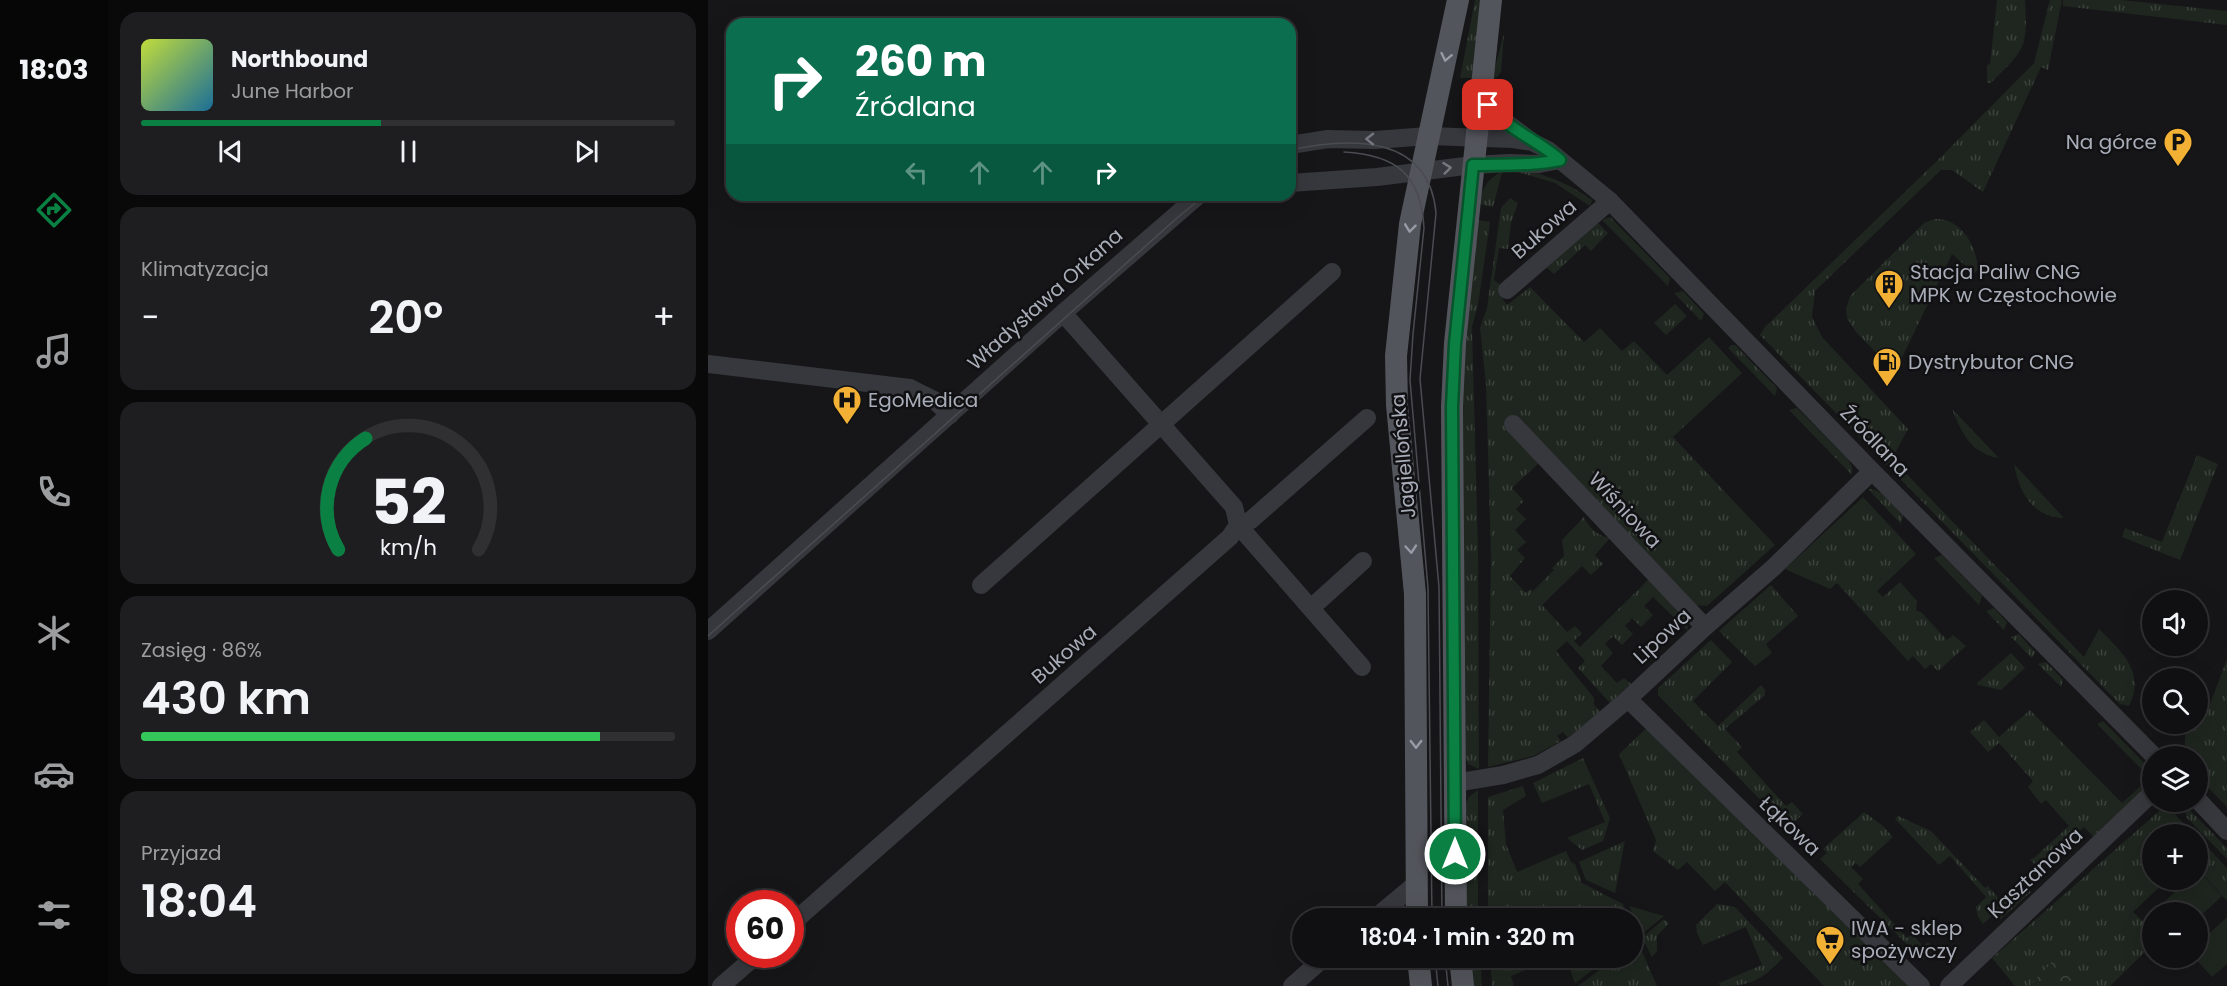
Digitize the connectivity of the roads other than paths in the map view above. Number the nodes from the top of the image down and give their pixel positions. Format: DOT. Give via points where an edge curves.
graph roads {
  1 [pos="1458,0"];
  2 [pos="1491,0"];
  3 [pos="1481,95"];
  4 [pos="1428,136"];
  5 [pos="1477,137"];
  6 [pos="1532,142"];
  7 [pos="1296,144"];
  8 [pos="1560,160"];
  9 [pos="1473,165"];
  10 [pos="1421,171"];
  11 [pos="1296,183"];
  12 [pos="1192,201"];
  13 [pos="1610,201"];
  14 [pos="1332,272"];
  15 [pos="1507,290"];
  16 [pos="1063,313"];
  17 [pos="708,364"];
  18 [pos="950,415"];
  19 [pos="1367,418"];
  20 [pos="1161,424"];
  21 [pos="1513,424"];
  22 [pos="1872,471"];
  23 [pos="1238,525"];
  24 [pos="1363,561"];
  25 [pos="981,585"];
  26 [pos="1311,608"];
  27 [pos="1705,627"];
  28 [pos="708,631"];
  29 [pos="1362,667"];
  30 [pos="1628,699"];
  31 [pos="2144,746"];
  32 [pos="1455,783"];
  33 [pos="2142,803"];
  34 [pos="2208,811"];
  35 [pos="2227,831"];
  36 [pos="1417,883"];
  37 [pos="1387,908"];
  38 [pos="1417,908"];
  39 [pos="1456,908"];
  40 [pos="804,913"];
  41 [pos="742,968"];
  42 [pos="1312,968"];
  43 [pos="1419,968"];
  44 [pos="1461,968"];
  45 [pos="722,986"];
  46 [pos="1292,986"];
  47 [pos="1421,986"];
  48 [pos="1463,986"];
  49 [pos="1921,986"];
  50 [pos="1949,986"];
  1 -- 4 [label="main road, Jagiellońska, one-way"];
  2 -- 3 [label="main road"];
  3 -- 5 [label="main road"];
  3 -- 6 [label="street, Źródlana" via="1496,115"];
  4 -- 5 [label="street, Źródlana"];
  4 -- 7 [label="street, one-way" via="1328,139"];
  4 -- 10 [label="main road, Jagiellońska"];
  5 -- 6 [label="street, Źródlana"];
  5 -- 9 [label="main road"];
  6 -- 8 [label="street, Źródlana"];
  8 -- 9 [label="street"];
  8 -- 13 [label="street, Źródlana"];
  10 -- 9 [label="street, one-way"];
  9 -- 32 [label="main road" via="1452,407"];
  10 -- 11 [label="street"];
  10 -- 36 [label="main road, Jagiellońska, one-way" via="1410,224 1396,368 1415,594"];
  12 -- 16 [label="street, Władysława Orkana"];
  13 -- 15 [label="street, Bukowa"];
  13 -- 22 [label="street, Źródlana"];
  14 -- 20 [label="street"];
  16 -- 18 [label="street, Władysława Orkana"];
  16 -- 20 [label="street"];
  17 -- 18 [label="street" via="910,388 934,400"];
  18 -- 28 [label="street, Władysława Orkana"];
  19 -- 23 [label="street, Bukowa" via="1251,520"];
  20 -- 23 [label="street" via="1234,507"];
  20 -- 25 [label="street"];
  21 -- 27 [label="street, Wiśniowa"];
  22 -- 27 [label="street, Lipowa" via="1774,567"];
  22 -- 31 [label="street, Źródlana"];
  23 -- 26 [label="street"];
  23 -- 40 [label="street, Bukowa" via="1221,545"];
  24 -- 26 [label="street"];
  26 -- 29 [label="street"];
  27 -- 30 [label="street, Lipowa"];
  30 -- 32 [label="street, Lipowa" via="1575,744 1538,765"];
  30 -- 49 [label="street, Łąkowa"];
  32 -- 39 [label="main road"];
  33 -- 50 [label="street, Kasztanowa"];
  34 -- 35 [label="street"];
  36 -- 37 [label="street"];
  36 -- 38 [label="main road, Jagiellońska"];
  41 -- 45 [label="street"];
  42 -- 46 [label="street"];
  43 -- 47 [label="main road"];
  44 -- 48 [label="main road"];
}
